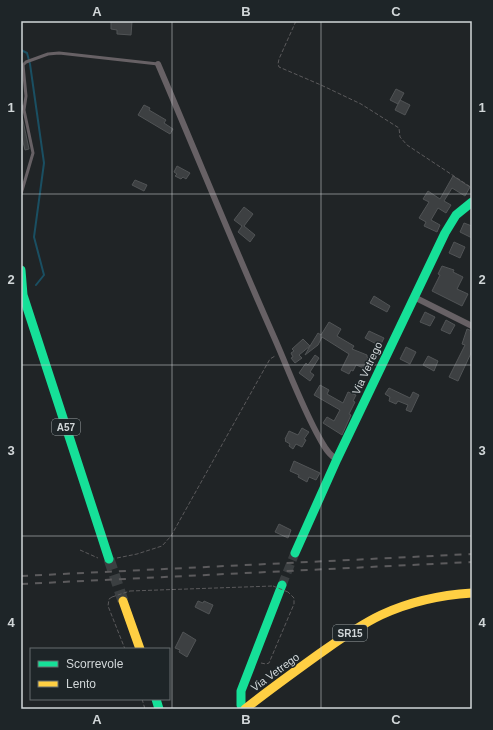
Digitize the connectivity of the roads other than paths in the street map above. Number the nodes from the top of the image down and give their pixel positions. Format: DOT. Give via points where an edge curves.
graph roads {
  1 [pos="158,64"];
  2 [pos="21,105"];
  3 [pos="24,110"];
  4 [pos="21,194"];
  5 [pos="472,202"];
  6 [pos="21,270"];
  7 [pos="22,292"];
  8 [pos="414,297"];
  9 [pos="472,326"];
  10 [pos="337,459"];
  11 [pos="295,553"];
  12 [pos="109,559"];
  13 [pos="281,587"];
  14 [pos="472,593"];
  15 [pos="123,601"];
  16 [pos="140,648"];
  17 [pos="244,709"];
  1 -- 3 [label="lane" via="48,54 23,65 26,91"];
  1 -- 10 [label="street" via="319,438"];
  2 -- 3 [label="lane"];
  3 -- 4 [label="lane" via="33,153"];
  5 -- 8 [label="main road, Via Vetrego" via="452,221"];
  6 -- 7 [label="main road, A57"];
  7 -- 12 [label="main road, A57"];
  8 -- 9 [label="street"];
  8 -- 10 [label="main road, Via Vetrego"];
  10 -- 11 [label="main road, Via Vetrego"];
  13 -- 17 [label="main road, Via Vetrego" via="240,691 241,705"];
  14 -- 17 [label="main road, Via Vetrego / SR15" via="431,598 383,615 355,629"];
  15 -- 16 [label="main road"];
}
